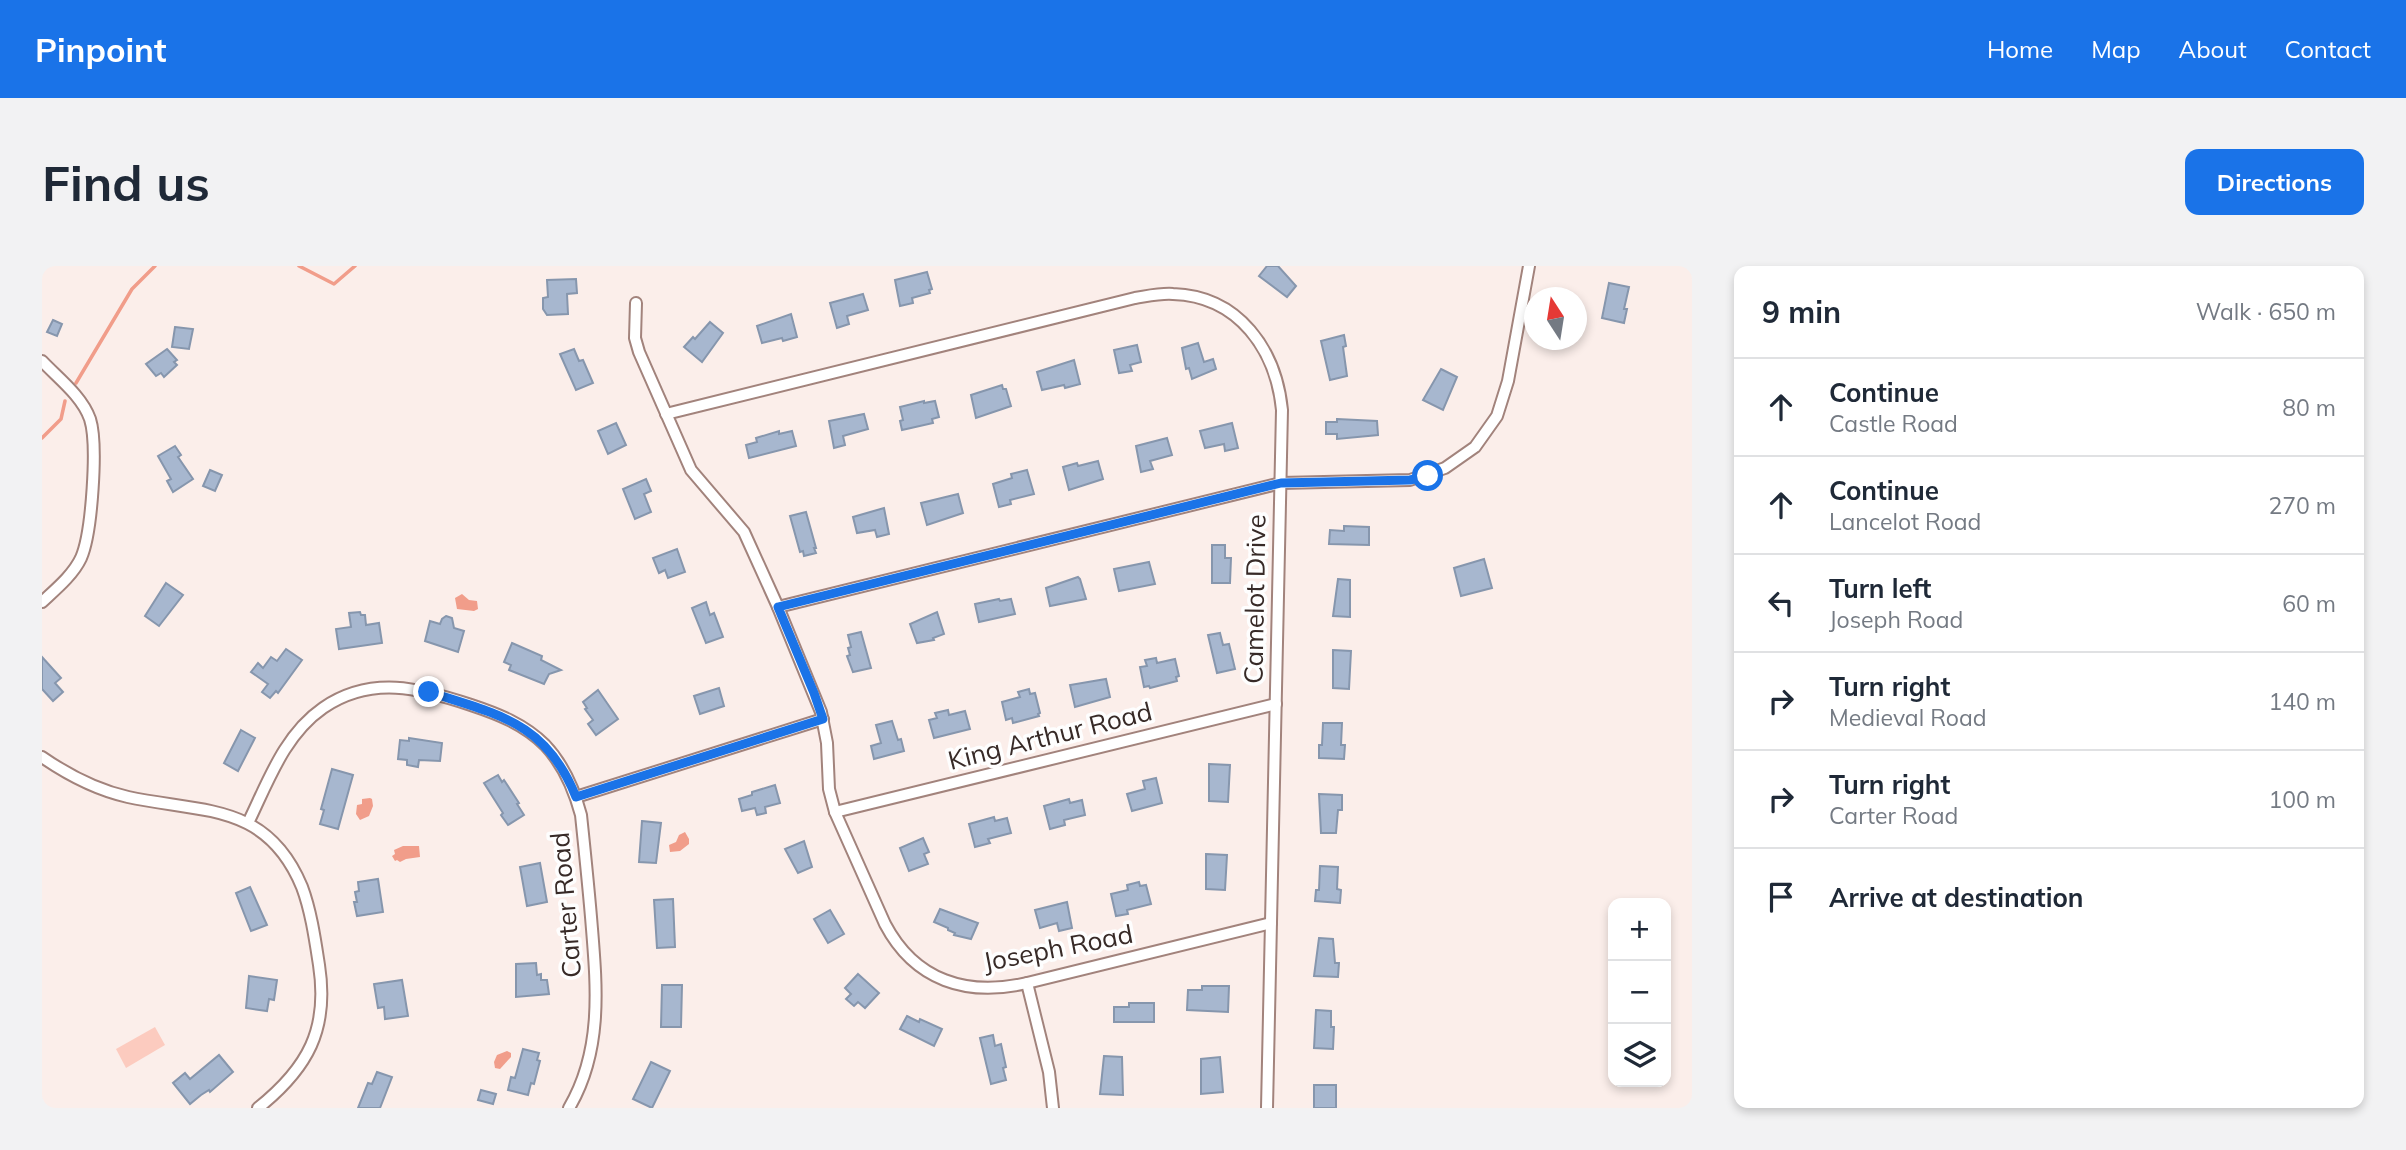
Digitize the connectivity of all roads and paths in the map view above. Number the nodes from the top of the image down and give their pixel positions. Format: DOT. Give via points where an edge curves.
graph roads {
  1 [pos="1529,266"];
  2 [pos="636,303"];
  3 [pos="42,361"];
  4 [pos="666,414"];
  5 [pos="1281,483"];
  6 [pos="42,602"];
  7 [pos="778,607"];
  8 [pos="1276,704"];
  9 [pos="823,719"];
  10 [pos="42,757"];
  11 [pos="576,797"];
  12 [pos="835,812"];
  13 [pos="248,823"];
  14 [pos="1271,923"];
  15 [pos="1027,983"];
  16 [pos="258,1108"];
  17 [pos="569,1108"];
  18 [pos="1053,1108"];
  19 [pos="1267,1108"];
  1 -- 5 [label="street" via="1503,399 1475,447 1445,468 1410,480"];
  2 -- 4 [label="street, Joseph Road" via="637,345"];
  3 -- 6 [label="street" via="83,407 93,445 85,546 74,569"];
  4 -- 5 [label="street, Camelot Drive" via="1135,298 1190,295 1238,317 1270,357 1282,410"];
  4 -- 7 [label="street, Joseph Road" via="691,470 744,532"];
  5 -- 7 [label="street"];
  5 -- 8 [label="street, Camelot Drive"];
  7 -- 9 [label="street, Joseph Road"];
  8 -- 12 [label="street, King Arthur Road"];
  8 -- 14 [label="street, Camelot Drive"];
  9 -- 11 [label="street"];
  9 -- 12 [label="street, Joseph Road"];
  10 -- 13 [label="street" via="67,774 113,792 205,808"];
  11 -- 13 [label="street, Carter Road" via="555,756 514,721 429,692 386,688 345,697 308,720 288,743"];
  11 -- 17 [label="street, Carter Road" via="588,878 597,1000 589,1061"];
  12 -- 15 [label="street, Joseph Road" via="885,924 916,965 962,986 995,988"];
  13 -- 16 [label="street" via="280,851 301,886 322,990 318,1028 309,1052 290,1080"];
  14 -- 15 [label="street, Joseph Road"];
  14 -- 19 [label="street, Camelot Drive"];
  15 -- 18 [label="street"];
}
